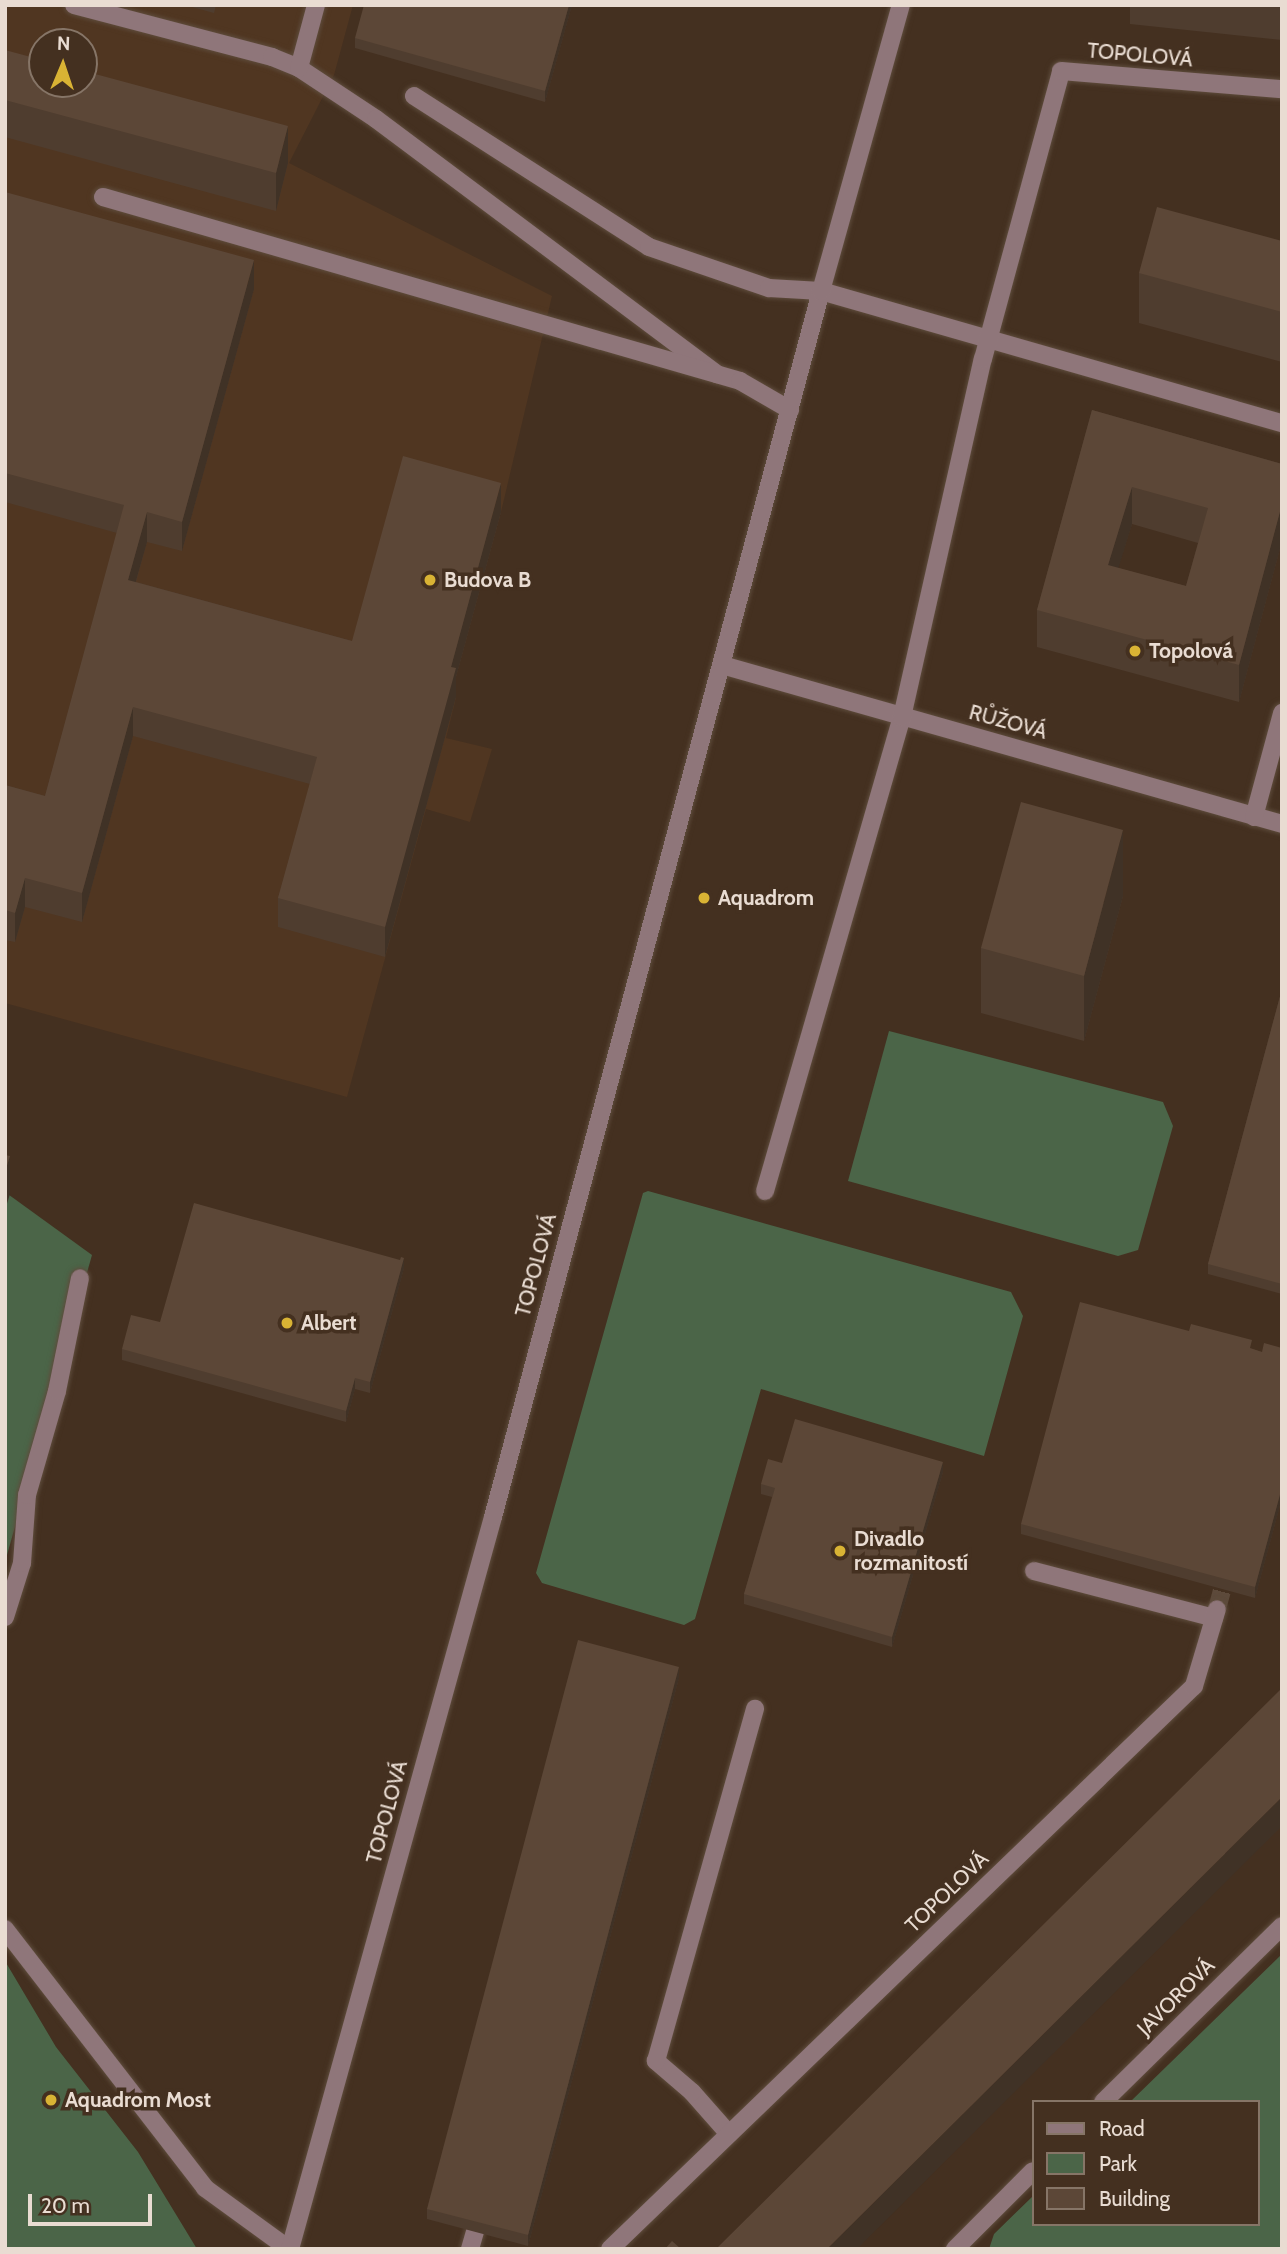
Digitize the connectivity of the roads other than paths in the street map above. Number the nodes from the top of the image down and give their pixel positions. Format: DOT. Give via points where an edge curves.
graph roads {
  1 [pos="75,5"];
  2 [pos="316,5"];
  3 [pos="901,5"];
  4 [pos="299,68"];
  5 [pos="1282,89"];
  6 [pos="414,96"];
  7 [pos="103,197"];
  8 [pos="821,291"];
  9 [pos="989,337"];
  10 [pos="718,374"];
  11 [pos="790,410"];
  12 [pos="1282,423"];
  13 [pos="722,665"];
  14 [pos="1282,713"];
  15 [pos="902,716"];
  16 [pos="1254,817"];
  17 [pos="1282,824"];
  18 [pos="765,1191"];
  19 [pos="80,1278"];
  20 [pos="1034,1571"];
  21 [pos="5,1617"];
  22 [pos="755,1709"];
  23 [pos="1282,1926"];
  24 [pos="5,1929"];
  25 [pos="1105,2100"];
  26 [pos="729,2134"];
  27 [pos="1032,2172"];
  28 [pos="289,2249"];
  29 [pos="610,2249"];
  30 [pos="955,2249"];
  1 -- 4 [label="street"];
  2 -- 4 [label="street"];
  3 -- 8 [label="street, TOPOLOVÁ"];
  4 -- 10 [label="street" via="376,119"];
  5 -- 9 [label="street, TOPOLOVÁ" via="1061,71"];
  6 -- 8 [label="street" via="649,247 769,288"];
  7 -- 10 [label="street"];
  8 -- 9 [label="street"];
  8 -- 11 [label="street, TOPOLOVÁ"];
  9 -- 12 [label="street"];
  9 -- 15 [label="street, TOPOLOVÁ"];
  10 -- 11 [label="street"];
  11 -- 13 [label="street, TOPOLOVÁ"];
  13 -- 15 [label="street, RŮŽOVÁ"];
  13 -- 28 [label="street, TOPOLOVÁ" via="493,1517"];
  14 -- 16 [label="street"];
  15 -- 16 [label="street, RŮŽOVÁ"];
  15 -- 18 [label="street, TOPOLOVÁ"];
  16 -- 17 [label="street, RŮŽOVÁ"];
  19 -- 21 [label="street" via="57,1391 27,1495 22,1563"];
  20 -- 26 [label="street, TOPOLOVÁ" via="1216,1613 1194,1686"];
  22 -- 26 [label="street" via="656,2061 692,2092"];
  23 -- 25 [label="street, JAVOROVÁ"];
  24 -- 28 [label="street" via="205,2188"];
  26 -- 29 [label="street, TOPOLOVÁ"];
  27 -- 30 [label="street"];
}
